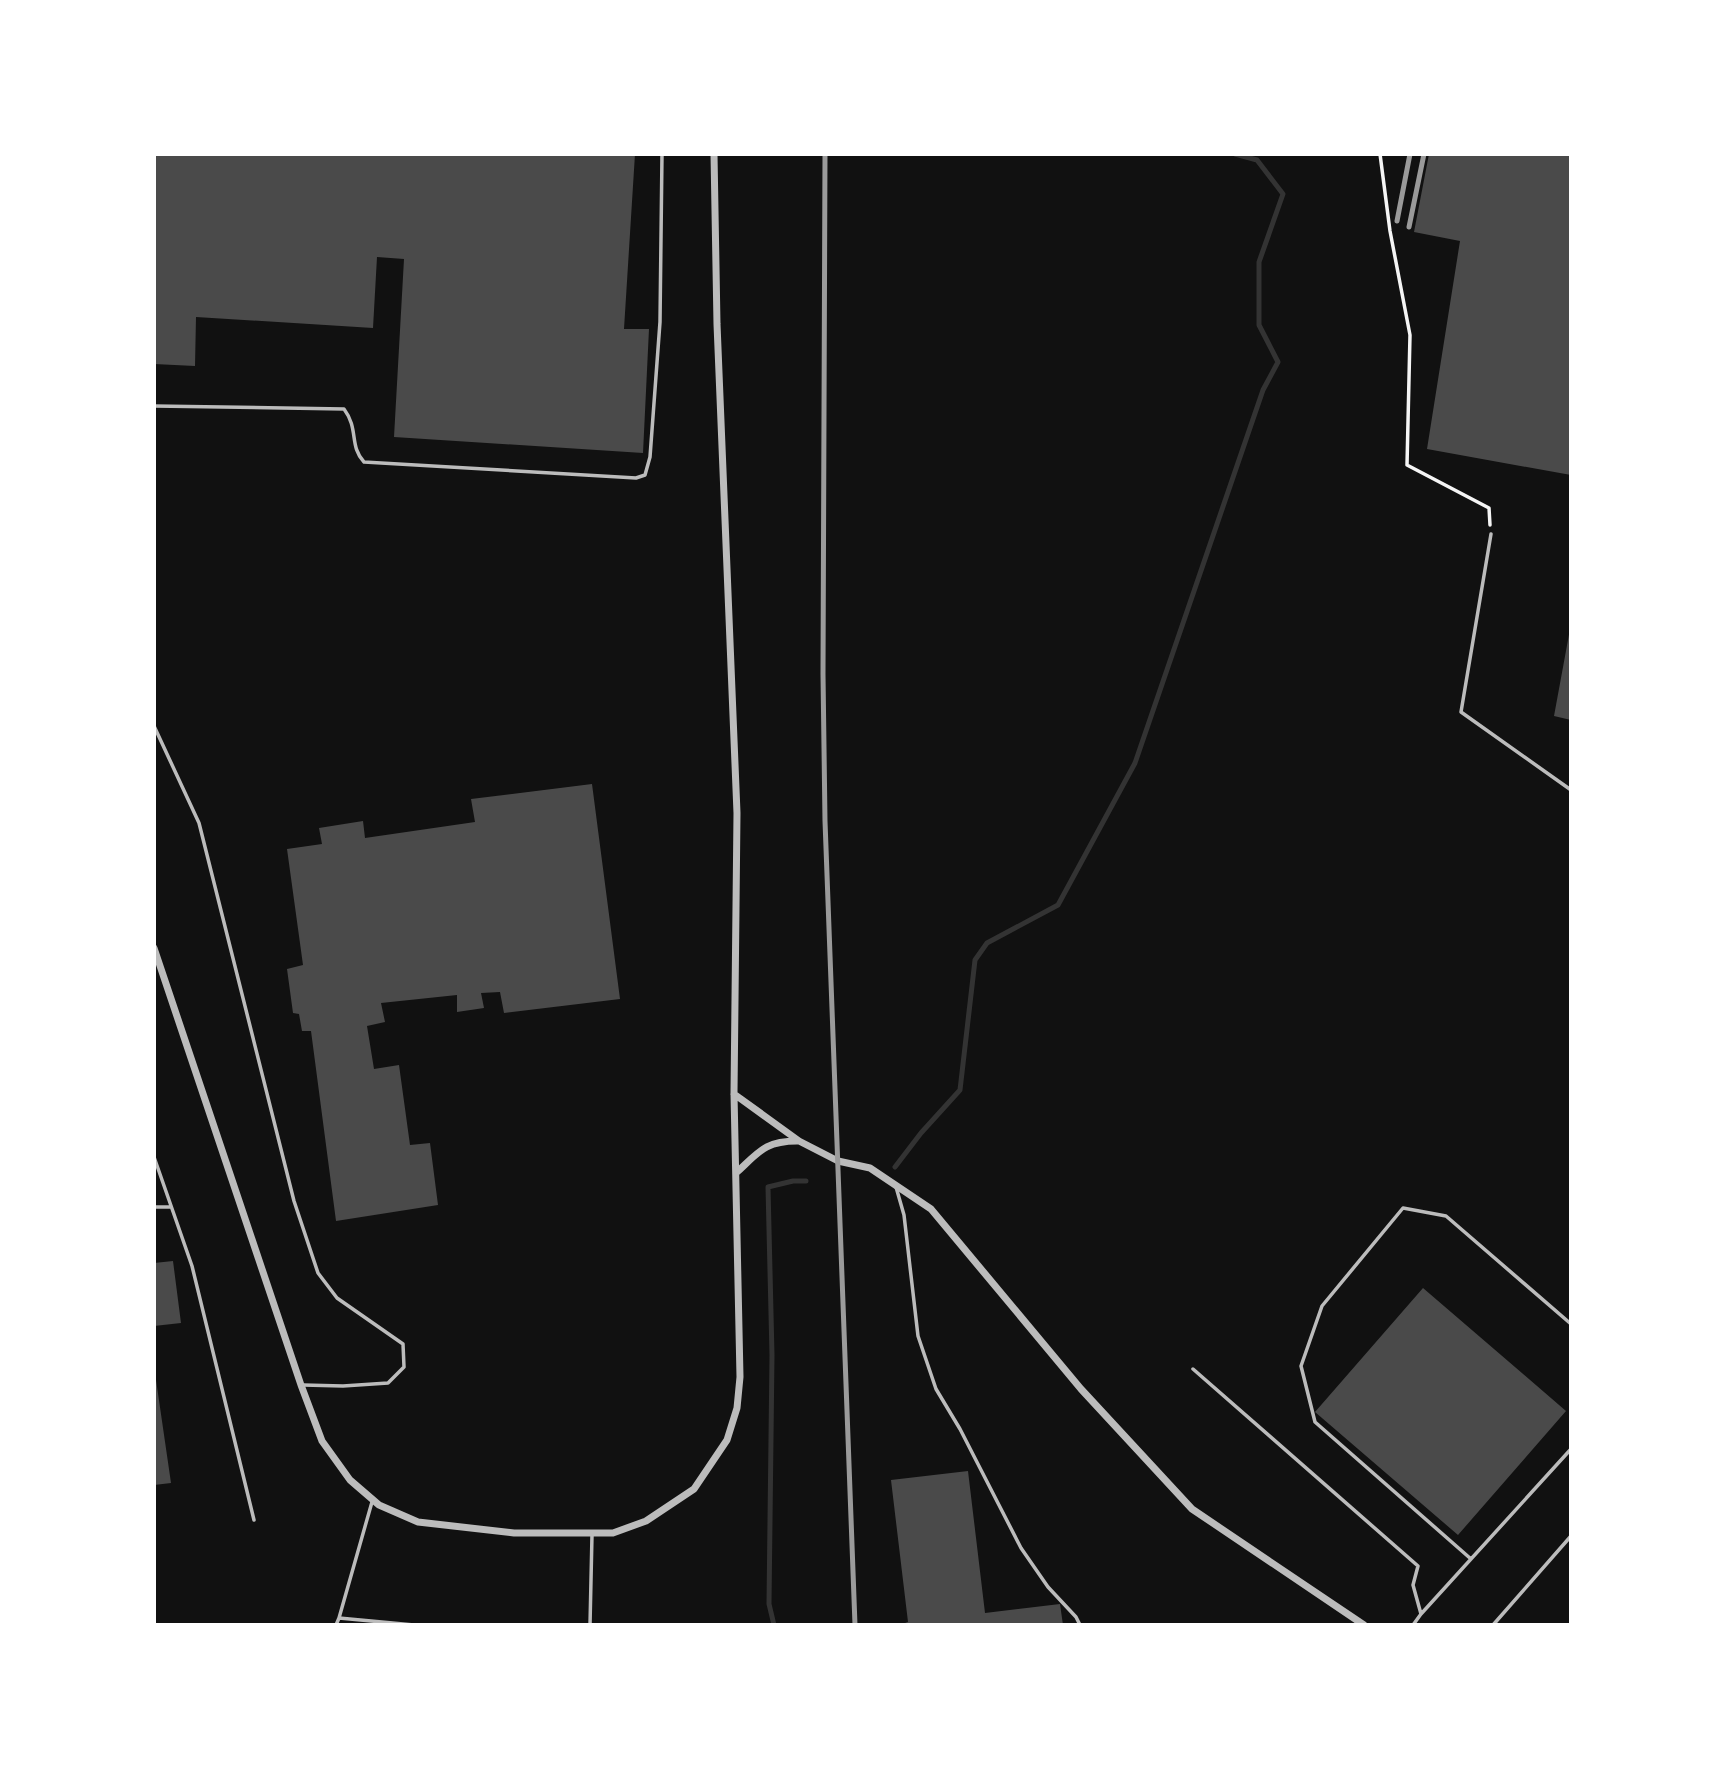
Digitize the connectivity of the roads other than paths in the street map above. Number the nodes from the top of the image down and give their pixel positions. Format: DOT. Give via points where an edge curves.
graph roads {
  1 [pos="662,154"];
  2 [pos="713,154"];
  3 [pos="154,406"];
  4 [pos="1491,534"];
  5 [pos="154,726"];
  6 [pos="1571,790"];
  7 [pos="154,948"];
  8 [pos="734,1094"];
  9 [pos="799,1141"];
  10 [pos="154,1157"];
  11 [pos="736,1173"];
  12 [pos="895,1185"];
  13 [pos="154,1207"];
  14 [pos="170,1207"];
  15 [pos="1571,1324"];
  16 [pos="1194,1368"];
  17 [pos="301,1385"];
  18 [pos="1571,1449"];
  19 [pos="376,1503"];
  20 [pos="254,1520"];
  21 [pos="592,1533"];
  22 [pos="1571,1536"];
  23 [pos="1471,1559"];
  24 [pos="1421,1614"];
  25 [pos="339,1618"];
  26 [pos="336,1625"];
  27 [pos="414,1625"];
  28 [pos="590,1625"];
  29 [pos="1080,1625"];
  30 [pos="1364,1625"];
  31 [pos="1413,1625"];
  32 [pos="1493,1625"];
  1 -- 3 [label="lane" via="660,322 645,475 364,462 356,454 352,421 344,409"];
  2 -- 8 [label="street" via="737,813"];
  4 -- 6 [label="lane" via="1461,712"];
  5 -- 17 [label="lane" via="199,823 294,1201 318,1273 337,1298 403,1344 404,1367 388,1383"];
  7 -- 17 [label="street"];
  8 -- 9 [label="street"];
  8 -- 11 [label="street"];
  9 -- 11 [label="street" via="778,1141 765,1147"];
  9 -- 12 [label="street" via="838,1161 870,1168"];
  10 -- 14 [label="lane"];
  11 -- 21 [label="street" via="740,1377 727,1440 694,1489 666,1509 613,1533"];
  12 -- 29 [label="lane" via="904,1215 918,1336 936,1389 1021,1548"];
  12 -- 30 [label="street" via="931,1209 1081,1389 1192,1509"];
  13 -- 14 [label="lane"];
  14 -- 20 [label="lane" via="192,1266"];
  15 -- 23 [label="lane" via="1446,1216 1403,1208 1322,1306 1301,1366 1315,1422"];
  16 -- 24 [label="lane" via="1418,1566 1413,1586"];
  17 -- 19 [label="street" via="321,1441 350,1480"];
  18 -- 23 [label="lane"];
  19 -- 21 [label="street" via="418,1522 514,1533"];
  19 -- 25 [label="lane"];
  21 -- 28 [label="lane"];
  22 -- 32 [label="lane"];
  23 -- 24 [label="lane"];
  24 -- 31 [label="lane"];
  25 -- 26 [label="lane"];
  25 -- 27 [label="lane"];
}
